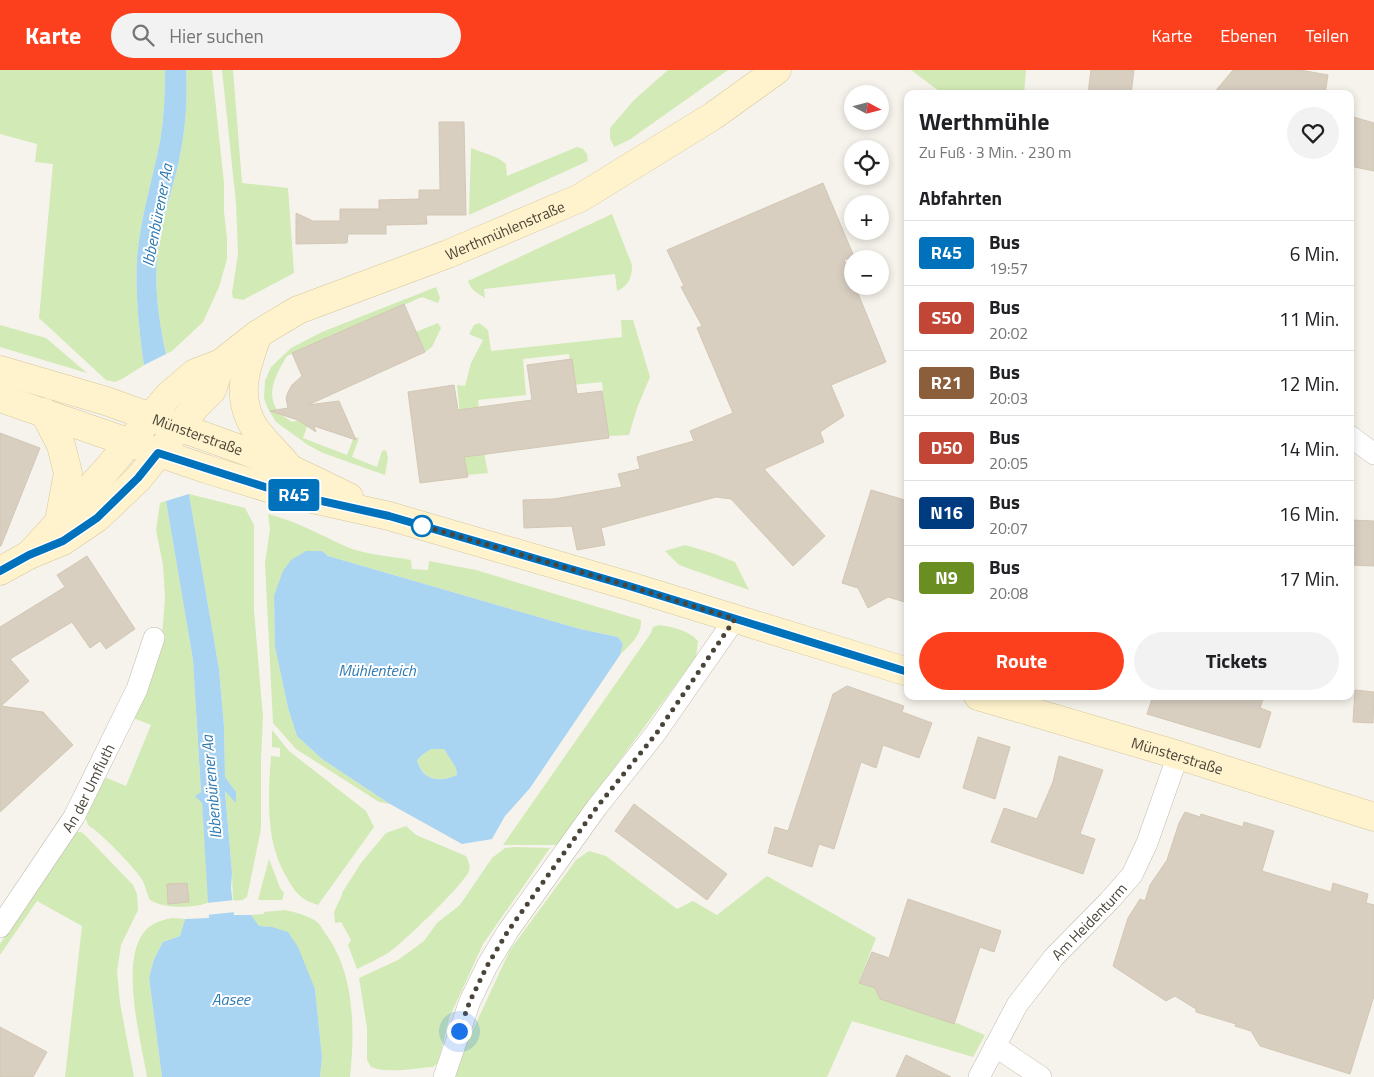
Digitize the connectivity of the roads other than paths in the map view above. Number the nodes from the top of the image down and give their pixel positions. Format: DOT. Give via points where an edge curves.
graph roads {
  1 [pos="777,70"];
  2 [pos="258,334"];
  3 [pos="221,363"];
  4 [pos="0,370"];
  5 [pos="0,398"];
  6 [pos="44,412"];
  7 [pos="151,417"];
  8 [pos="179,427"];
  9 [pos="1354,439"];
  10 [pos="129,442"];
  11 [pos="158,453"];
  12 [pos="1374,454"];
  13 [pos="289,468"];
  14 [pos="389,516"];
  15 [pos="59,521"];
  16 [pos="29,555"];
  17 [pos="0,571"];
  18 [pos="735,619"];
  19 [pos="154,638"];
  20 [pos="904,671"];
  21 [pos="992,700"];
  22 [pos="1178,755"];
  23 [pos="1374,817"];
  24 [pos="0,927"];
  25 [pos="995,1046"];
  26 [pos="444,1077"];
  27 [pos="979,1077"];
  28 [pos="1041,1077"];
  1 -- 2 [label="main road, Werthmühlenstraße" via="713,116 580,198 448,254 298,310"];
  2 -- 3 [label="main road, Werthmühlenstraße"];
  2 -- 13 [label="main road" via="246,369 245,403 257,430"];
  3 -- 7 [label="main road, Werthmühlenstraße" via="194,373 168,396"];
  3 -- 8 [label="main road" via="212,390"];
  4 -- 7 [label="main road, Münsterstraße"];
  5 -- 6 [label="main road, Münsterstraße"];
  6 -- 10 [label="main road, Münsterstraße"];
  6 -- 15 [label="main road" via="61,445 68,474"];
  7 -- 8 [label="main road, Münsterstraße"];
  7 -- 10 [label="main road, Werthmühlenstraße"];
  8 -- 11 [label="main road"];
  8 -- 13 [label="main road, Münsterstraße"];
  9 -- 12 [label="street"];
  10 -- 11 [label="main road, Münsterstraße"];
  10 -- 15 [label="main road, Werthmühlenstraße"];
  11 -- 14 [label="main road, Münsterstraße" via="281,492"];
  11 -- 16 [label="main road" via="138,478 97,518 63,541"];
  13 -- 14 [label="main road, Münsterstraße"];
  14 -- 18 [label="main road, Münsterstraße"];
  15 -- 16 [label="main road, Werthmühlenstraße"];
  16 -- 17 [label="main road"];
  18 -- 20 [label="main road, Münsterstraße"];
  18 -- 26 [label="street" via="656,734 597,807 508,931 470,1001"];
  19 -- 24 [label="street, An der Umfluth" via="138,689 74,817"];
  21 -- 22 [label="main road, Münsterstraße"];
  22 -- 23 [label="main road, Münsterstraße"];
  22 -- 25 [label="street, Am Heidenturm" via="1147,843 1132,875 1054,957 1017,1005"];
  25 -- 27 [label="street, Am Heidenturm"];
  25 -- 28 [label="street"];
}
